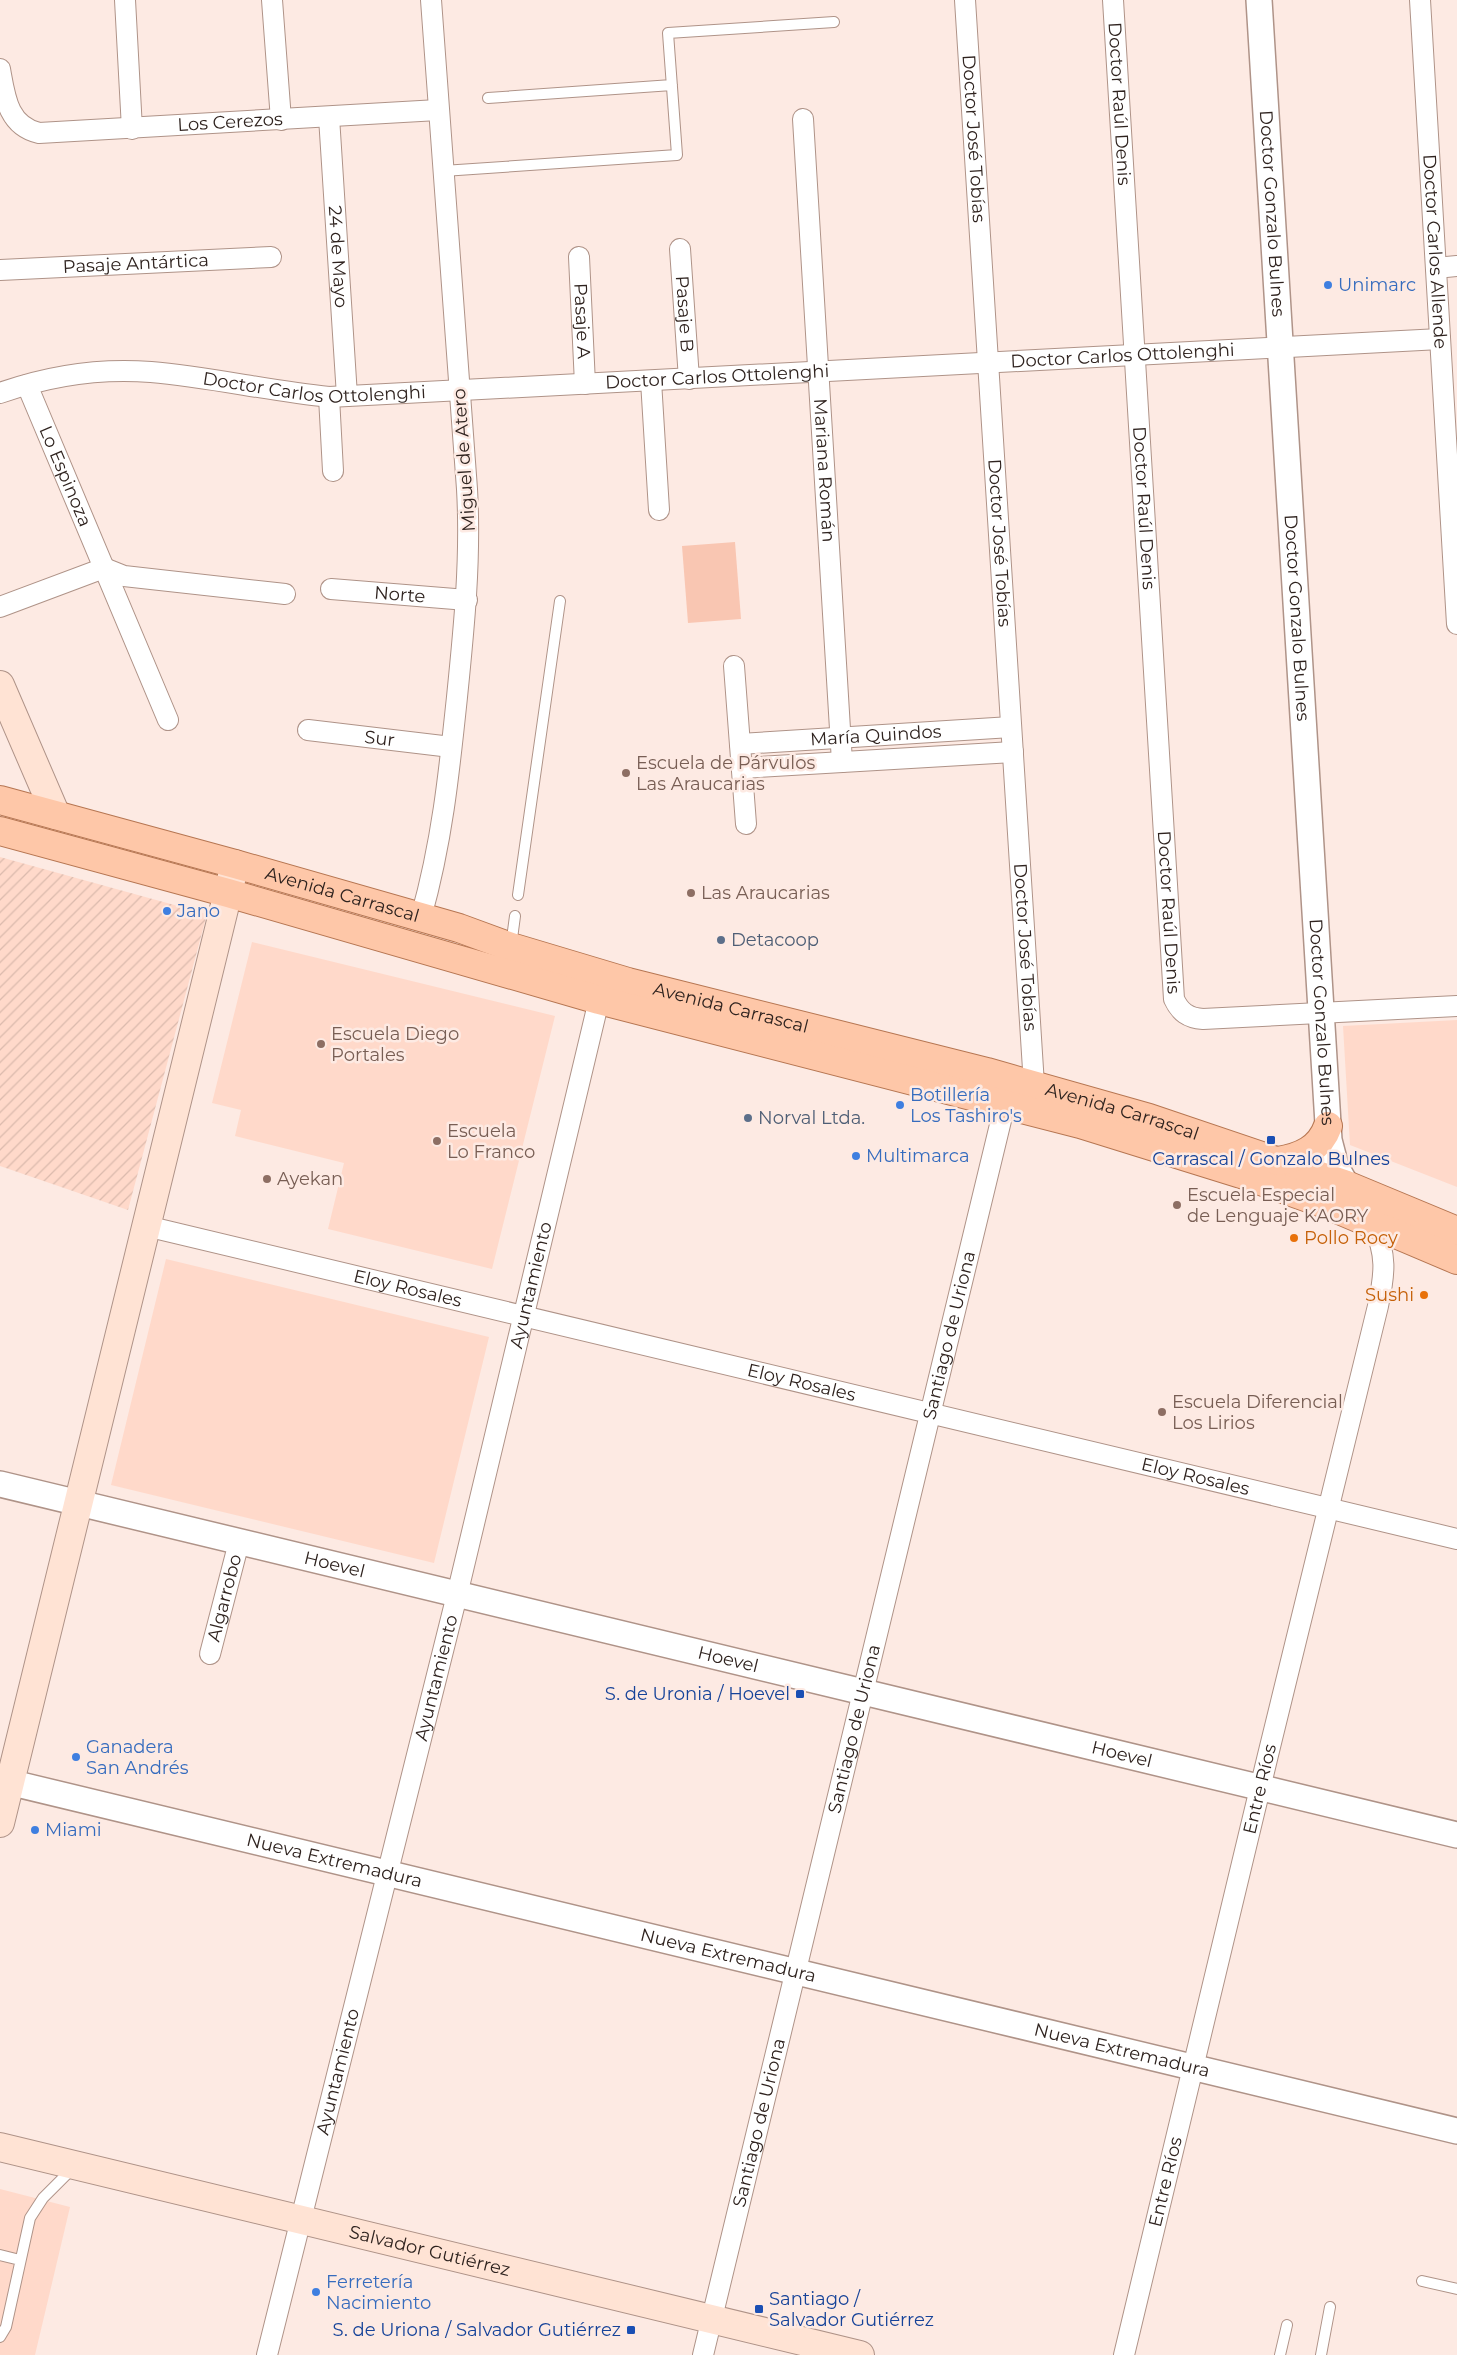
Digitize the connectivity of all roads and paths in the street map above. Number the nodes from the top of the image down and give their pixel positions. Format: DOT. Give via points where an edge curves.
graph roads {
  1 [pos="125,0"];
  2 [pos="272,0"];
  3 [pos="431,0"];
  4 [pos="965,0"];
  5 [pos="1113,0"];
  6 [pos="1259,0"];
  7 [pos="1420,0"];
  8 [pos="834,22"];
  9 [pos="0,69"];
  10 [pos="672,85"];
  11 [pos="488,98"];
  12 [pos="438,110"];
  13 [pos="329,117"];
  14 [pos="803,119"];
  15 [pos="280,120"];
  16 [pos="132,129"];
  17 [pos="443,170"];
  18 [pos="680,249"];
  19 [pos="271,257"];
  20 [pos="579,257"];
  21 [pos="1457,266"];
  22 [pos="1436,268"];
  23 [pos="0,270"];
  24 [pos="1440,339"];
  25 [pos="1281,347"];
  26 [pos="1135,355"];
  27 [pos="988,363"];
  28 [pos="819,372"];
  29 [pos="688,379"];
  30 [pos="652,381"];
  31 [pos="27,384"];
  32 [pos="585,384"];
  33 [pos="460,391"];
  34 [pos="0,393"];
  35 [pos="338,397"];
  36 [pos="1451,414"];
  37 [pos="332,471"];
  38 [pos="659,510"];
  39 [pos="104,568"];
  40 [pos="332,589"];
  41 [pos="284,594"];
  42 [pos="467,600"];
  43 [pos="560,602"];
  44 [pos="0,607"];
  45 [pos="1457,624"];
  46 [pos="734,666"];
  47 [pos="0,685"];
  48 [pos="168,720"];
  49 [pos="1011,727"];
  50 [pos="308,730"];
  51 [pos="841,738"];
  52 [pos="740,744"];
  53 [pos="452,747"];
  54 [pos="1013,752"];
  55 [pos="842,762"];
  56 [pos="742,768"];
  57 [pos="0,800"];
  58 [pos="56,816"];
  59 [pos="746,824"];
  60 [pos="0,831"];
  61 [pos="235,864"];
  62 [pos="228,893"];
  63 [pos="518,895"];
  64 [pos="515,916"];
  65 [pos="420,917"];
  66 [pos="511,947"];
  67 [pos="599,1000"];
  68 [pos="1457,1006"];
  69 [pos="1321,1013"];
  70 [pos="1034,1085"];
  71 [pos="1005,1104"];
  72 [pos="1328,1126"];
  73 [pos="1278,1160"];
  74 [pos="1344,1184"];
  75 [pos="1373,1224"];
  76 [pos="146,1226"];
  77 [pos="1457,1231"];
  78 [pos="1457,1260"];
  79 [pos="524,1316"];
  80 [pos="930,1413"];
  81 [pos="0,1484"];
  82 [pos="78,1503"];
  83 [pos="1328,1508"];
  84 [pos="1457,1539"];
  85 [pos="239,1542"];
  86 [pos="457,1595"];
  87 [pos="210,1654"];
  88 [pos="863,1692"];
  89 [pos="5,1781"];
  90 [pos="1260,1788"];
  91 [pos="0,1823"];
  92 [pos="1457,1835"];
  93 [pos="387,1873"];
  94 [pos="796,1972"];
  95 [pos="1193,2067"];
  96 [pos="1457,2131"];
  97 [pos="0,2147"];
  98 [pos="75,2166"];
  99 [pos="300,2220"];
  100 [pos="0,2255"];
  101 [pos="20,2260"];
  102 [pos="1422,2281"];
  103 [pos="1457,2289"];
  104 [pos="1330,2307"];
  105 [pos="712,2319"];
  106 [pos="1287,2326"];
  107 [pos="0,2337"];
  108 [pos="267,2355"];
  109 [pos="703,2355"];
  110 [pos="860,2355"];
  111 [pos="1124,2355"];
  112 [pos="1280,2355"];
  113 [pos="1321,2355"];
  1 -- 16 [label="street"];
  2 -- 15 [label="street"];
  3 -- 12 [label="street, Miguel de Atero"];
  4 -- 27 [label="street, Doctor José Tobías"];
  5 -- 26 [label="street, Doctor Raúl Denis"];
  6 -- 25 [label="street, Doctor Gonzalo Bulnes"];
  7 -- 22 [label="street, Doctor Carlos Allende"];
  8 -- 10 [label="lane" via="668,33"];
  9 -- 16 [label="street, Los Cerezos" via="11,113 24,128 47,134"];
  10 -- 11 [label="lane"];
  10 -- 17 [label="lane" via="677,155"];
  12 -- 13 [label="street, Los Cerezos"];
  12 -- 17 [label="street, Miguel de Atero"];
  13 -- 15 [label="street, Los Cerezos"];
  13 -- 35 [label="street, 24 de Mayo"];
  14 -- 28 [label="street, Mariana Román"];
  15 -- 16 [label="street, Los Cerezos"];
  17 -- 33 [label="street, Miguel de Atero"];
  18 -- 29 [label="street, Pasaje B"];
  19 -- 23 [label="street, Pasaje Antártica"];
  20 -- 32 [label="street, Pasaje A"];
  21 -- 22 [label="street"];
  22 -- 24 [label="street, Doctor Carlos Allende"];
  24 -- 25 [label="street, Doctor Carlos Ottolenghi"];
  24 -- 36 [label="street, Doctor Carlos Allende"];
  25 -- 26 [label="street, Doctor Carlos Ottolenghi"];
  25 -- 69 [label="street, Doctor Gonzalo Bulnes"];
  26 -- 27 [label="street, Doctor Carlos Ottolenghi"];
  26 -- 69 [label="street, Doctor Raúl Denis" via="1174,999 1183,1012 1203,1019"];
  27 -- 28 [label="street, Doctor Carlos Ottolenghi"];
  27 -- 49 [label="street, Doctor José Tobías"];
  28 -- 29 [label="street, Doctor Carlos Ottolenghi"];
  28 -- 51 [label="street, Mariana Román"];
  29 -- 30 [label="street, Doctor Carlos Ottolenghi"];
  30 -- 32 [label="street, Doctor Carlos Ottolenghi"];
  30 -- 38 [label="street"];
  31 -- 34 [label="street, Doctor Carlos Ottolenghi"];
  31 -- 35 [label="street, Doctor Carlos Ottolenghi" via="94,373 149,372 284,393"];
  31 -- 39 [label="street, Lo Espinoza"];
  32 -- 33 [label="street, Doctor Carlos Ottolenghi"];
  33 -- 35 [label="street, Doctor Carlos Ottolenghi"];
  33 -- 42 [label="street, Miguel de Atero" via="469,516"];
  35 -- 37 [label="street, 24 de Mayo"];
  36 -- 45 [label="street, Doctor Carlos Allende"];
  39 -- 41 [label="street" via="124,576"];
  39 -- 44 [label="street"];
  39 -- 48 [label="street, Lo Espinoza"];
  40 -- 42 [label="street, Norte"];
  42 -- 53 [label="street, Miguel de Atero"];
  43 -- 63 [label="lane"];
  46 -- 52 [label="street"];
  47 -- 58 [label="main road"];
  49 -- 51 [label="street, María Quindos"];
  49 -- 54 [label="street, Doctor José Tobías"];
  50 -- 53 [label="street, Sur"];
  51 -- 52 [label="street, María Quindos"];
  51 -- 55 [label="street, Mariana Román"];
  52 -- 56 [label="street"];
  53 -- 65 [label="street, Miguel de Atero" via="438,850"];
  54 -- 55 [label="street, María Quindos"];
  54 -- 70 [label="street, Doctor José Tobías"];
  55 -- 56 [label="street, María Quindos"];
  56 -- 59 [label="street"];
  57 -- 58 [label="main road, Avenida Carrascal"];
  58 -- 61 [label="main road, Avenida Carrascal"];
  60 -- 62 [label="main road, Avenida Carrascal"];
  61 -- 62 [label="main road"];
  61 -- 65 [label="main road, Avenida Carrascal"];
  62 -- 67 [label="main road, Avenida Carrascal"];
  62 -- 76 [label="main road"];
  64 -- 66 [label="lane"];
  65 -- 66 [label="main road, Avenida Carrascal"];
  66 -- 70 [label="main road, Avenida Carrascal" via="669,994"];
  67 -- 71 [label="main road, Avenida Carrascal"];
  67 -- 79 [label="street, Ayuntamiento"];
  68 -- 69 [label="street"];
  69 -- 72 [label="street, Doctor Gonzalo Bulnes"];
  70 -- 73 [label="main road, Avenida Carrascal"];
  71 -- 75 [label="main road, Avenida Carrascal" via="1180,1154"];
  71 -- 80 [label="street, Santiago de Uriona"];
  72 -- 73 [label="main road" via="1310,1150 1297,1157"];
  72 -- 74 [label="street, Doctor Gonzalo Bulnes" via="1333,1158"];
  73 -- 74 [label="main road, Avenida Carrascal"];
  74 -- 75 [label="street, Doctor Gonzalo Bulnes"];
  74 -- 77 [label="main road, Avenida Carrascal"];
  75 -- 78 [label="main road, Avenida Carrascal"];
  75 -- 83 [label="street, Entre Ríos" via="1382,1244 1383,1284"];
  76 -- 79 [label="street, Eloy Rosales"];
  76 -- 82 [label="main road"];
  79 -- 80 [label="street, Eloy Rosales"];
  79 -- 86 [label="street, Ayuntamiento"];
  80 -- 83 [label="street, Eloy Rosales"];
  80 -- 88 [label="street, Santiago de Uriona"];
  81 -- 82 [label="street, Hoevel"];
  82 -- 85 [label="street, Hoevel"];
  82 -- 89 [label="main road"];
  83 -- 84 [label="street, Eloy Rosales"];
  83 -- 90 [label="street, Entre Ríos"];
  85 -- 86 [label="street, Hoevel"];
  85 -- 87 [label="street, Algarrobo"];
  86 -- 88 [label="street, Hoevel"];
  86 -- 93 [label="street, Ayuntamiento"];
  88 -- 90 [label="street, Hoevel"];
  88 -- 94 [label="street, Santiago de Uriona"];
  89 -- 91 [label="main road"];
  89 -- 93 [label="street, Nueva Extremadura"];
  90 -- 92 [label="street, Hoevel"];
  90 -- 95 [label="street, Entre Ríos"];
  93 -- 94 [label="street, Nueva Extremadura"];
  93 -- 99 [label="street, Ayuntamiento"];
  94 -- 95 [label="street, Nueva Extremadura"];
  94 -- 105 [label="street, Santiago de Uriona"];
  95 -- 96 [label="street, Nueva Extremadura"];
  95 -- 111 [label="street, Entre Ríos"];
  97 -- 98 [label="main road, Salvador Gutiérrez"];
  98 -- 99 [label="main road, Salvador Gutiérrez"];
  98 -- 101 [label="lane" via="43,2198 30,2218"];
  99 -- 105 [label="main road, Salvador Gutiérrez"];
  99 -- 108 [label="street, Ayuntamiento"];
  100 -- 101 [label="lane"];
  101 -- 107 [label="lane" via="6,2327"];
  102 -- 103 [label="lane"];
  104 -- 113 [label="lane"];
  105 -- 109 [label="street, Santiago de Uriona"];
  105 -- 110 [label="main road, Salvador Gutiérrez"];
  106 -- 112 [label="lane"];
}
